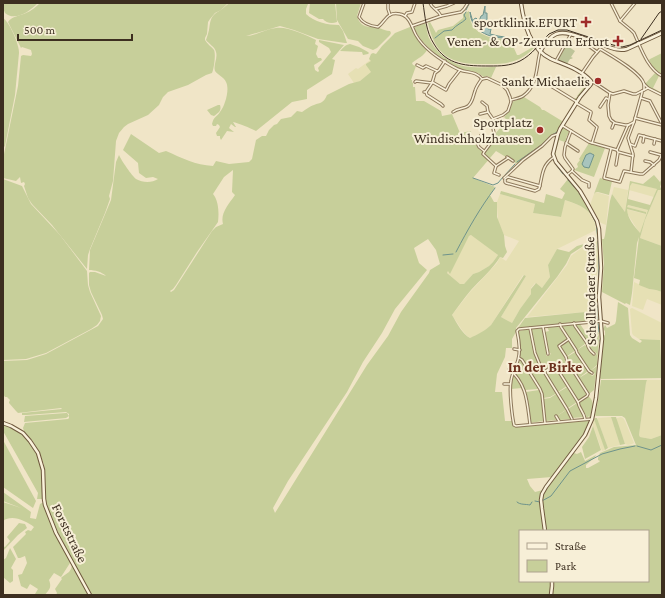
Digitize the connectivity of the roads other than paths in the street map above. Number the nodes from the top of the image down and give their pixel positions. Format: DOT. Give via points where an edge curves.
graph roads {
  1 [pos="364,3"];
  2 [pos="388,3"];
  3 [pos="415,3"];
  4 [pos="430,3"];
  5 [pos="454,3"];
  6 [pos="468,3"];
  7 [pos="521,3"];
  8 [pos="611,3"];
  9 [pos="635,3"];
  10 [pos="436,9"];
  11 [pos="390,14"];
  12 [pos="405,16"];
  13 [pos="441,16"];
  14 [pos="620,21"];
  15 [pos="412,26"];
  16 [pos="662,33"];
  17 [pos="571,34"];
  18 [pos="586,44"];
  19 [pos="639,44"];
  20 [pos="540,52"];
  21 [pos="597,52"];
  22 [pos="445,61"];
  23 [pos="556,61"];
  24 [pos="417,65"];
  25 [pos="460,70"];
  26 [pos="436,71"];
  27 [pos="582,73"];
  28 [pos="662,76"];
  29 [pos="482,79"];
  30 [pos="415,82"];
  31 [pos="592,82"];
  32 [pos="432,83"];
  33 [pos="546,83"];
  34 [pos="644,84"];
  35 [pos="648,88"];
  36 [pos="643,91"];
  37 [pos="610,93"];
  38 [pos="662,95"];
  39 [pos="641,98"];
  40 [pos="608,99"];
  41 [pos="511,100"];
  42 [pos="443,101"];
  43 [pos="482,102"];
  44 [pos="577,103"];
  45 [pos="441,104"];
  46 [pos="443,106"];
  47 [pos="600,107"];
  48 [pos="453,112"];
  49 [pos="488,112"];
  50 [pos="480,114"];
  51 [pos="635,118"];
  52 [pos="493,119"];
  53 [pos="614,122"];
  54 [pos="634,122"];
  55 [pos="562,125"];
  56 [pos="628,125"];
  57 [pos="662,125"];
  58 [pos="632,126"];
  59 [pos="612,128"];
  60 [pos="571,131"];
  61 [pos="558,134"];
  62 [pos="481,135"];
  63 [pos="644,136"];
  64 [pos="655,139"];
  65 [pos="475,140"];
  66 [pos="662,141"];
  67 [pos="643,142"];
  68 [pos="490,143"];
  69 [pos="566,143"];
  70 [pos="592,143"];
  71 [pos="630,144"];
  72 [pos="654,144"];
  73 [pos="611,149"];
  74 [pos="484,151"];
  75 [pos="578,151"];
  76 [pos="617,151"];
  77 [pos="650,152"];
  78 [pos="662,154"];
  79 [pos="633,156"];
  80 [pos="554,157"];
  81 [pos="513,161"];
  82 [pos="646,161"];
  83 [pos="616,165"];
  84 [pos="654,165"];
  85 [pos="496,166"];
  86 [pos="572,170"];
  87 [pos="630,172"];
  88 [pos="499,175"];
  89 [pos="567,176"];
  90 [pos="506,177"];
  91 [pos="540,186"];
  92 [pos="589,187"];
  93 [pos="601,321"];
  94 [pos="574,323"];
  95 [pos="608,323"];
  96 [pos="560,324"];
  97 [pos="543,326"];
  98 [pos="530,328"];
  99 [pos="594,338"];
  100 [pos="569,339"];
  101 [pos="587,343"];
  102 [pos="514,349"];
  103 [pos="520,350"];
  104 [pos="548,354"];
  105 [pos="594,354"];
  106 [pos="519,358"];
  107 [pos="509,369"];
  108 [pos="544,372"];
  109 [pos="513,373"];
  110 [pos="592,374"];
  111 [pos="504,384"];
  112 [pos="510,384"];
  113 [pos="578,402"];
  114 [pos="556,416"];
  115 [pos="592,418"];
  116 [pos="585,419"];
  117 [pos="572,420"];
  118 [pos="545,422"];
  119 [pos="559,422"];
  120 [pos="3,423"];
  121 [pos="530,424"];
  122 [pos="545,530"];
  123 [pos="552,582"];
  124 [pos="90,595"];
  125 [pos="551,595"];
  1 -- 11 [label="street" via="360,17 366,24 378,27"];
  2 -- 11 [label="street"];
  3 -- 12 [label="street" via="412,12"];
  4 -- 10 [label="street"];
  5 -- 10 [label="street"];
  6 -- 13 [label="street" via="462,12"];
  7 -- 20 [label="street" via="528,34"];
  8 -- 14 [label="street"];
  9 -- 14 [label="street"];
  10 -- 13 [label="street"];
  11 -- 12 [label="street"];
  12 -- 15 [label="street"];
  13 -- 15 [label="street"];
  14 -- 19 [label="street" via="632,30"];
  15 -- 22 [label="street" via="424,45"];
  16 -- 19 [label="street"];
  17 -- 19 [label="street" via="618,50"];
  17 -- 20 [label="street" via="561,32 554,35"];
  17 -- 23 [label="street"];
  18 -- 21 [label="street"];
  19 -- 28 [label="street" via="651,67"];
  20 -- 23 [label="street"];
  20 -- 41 [label="street" via="532,85 524,96"];
  21 -- 27 [label="street"];
  21 -- 34 [label="street" via="600,49 628,67"];
  22 -- 25 [label="street"];
  22 -- 26 [label="street"];
  23 -- 27 [label="street"];
  24 -- 26 [label="street"];
  25 -- 29 [label="street" via="474,73"];
  25 -- 32 [label="street" via="446,90"];
  26 -- 32 [label="street"];
  27 -- 31 [label="street"];
  29 -- 41 [label="street" via="486,78 505,88"];
  29 -- 48 [label="street" via="469,105"];
  30 -- 32 [label="street"];
  31 -- 37 [label="street"];
  31 -- 44 [label="street"];
  32 -- 45 [label="street" via="425,92 426,95"];
  33 -- 44 [label="street"];
  34 -- 35 [label="street"];
  34 -- 36 [label="street"];
  35 -- 36 [label="street"];
  35 -- 38 [label="street"];
  36 -- 37 [label="street" via="633,94 624,91"];
  36 -- 39 [label="street"];
  37 -- 40 [label="street"];
  39 -- 51 [label="street"];
  39 -- 57 [label="street" via="650,101"];
  40 -- 47 [label="street" via="606,98"];
  40 -- 53 [label="street" via="609,116"];
  41 -- 52 [label="street" via="506,112"];
  42 -- 45 [label="street"];
  43 -- 49 [label="street" via="487,106"];
  44 -- 55 [label="street"];
  44 -- 70 [label="street" via="591,112 589,120 597,127"];
  45 -- 46 [label="street"];
  49 -- 50 [label="street"];
  49 -- 52 [label="street"];
  51 -- 54 [label="street"];
  51 -- 57 [label="street"];
  52 -- 68 [label="street" via="494,135"];
  53 -- 56 [label="street"];
  53 -- 59 [label="street"];
  54 -- 56 [label="street"];
  54 -- 58 [label="street"];
  55 -- 60 [label="street"];
  55 -- 61 [label="street"];
  56 -- 58 [label="street"];
  56 -- 76 [label="street"];
  58 -- 71 [label="street" via="628,138"];
  60 -- 69 [label="street"];
  60 -- 70 [label="street"];
  61 -- 80 [label="street"];
  61 -- 90 [label="street" via="552,136"];
  62 -- 68 [label="street" via="483,140"];
  63 -- 64 [label="street"];
  63 -- 67 [label="street"];
  63 -- 71 [label="street" via="639,135 635,146"];
  64 -- 66 [label="street"];
  64 -- 72 [label="street"];
  65 -- 74 [label="street" via="478,147"];
  68 -- 74 [label="street"];
  69 -- 75 [label="street"];
  69 -- 86 [label="street" via="565,156"];
  70 -- 73 [label="street"];
  71 -- 79 [label="street"];
  73 -- 76 [label="street"];
  73 -- 87 [label="street" via="604,178 620,182 624,170"];
  74 -- 85 [label="street" via="483,154"];
  76 -- 79 [label="street"];
  76 -- 83 [label="street"];
  77 -- 78 [label="street"];
  78 -- 84 [label="street"];
  79 -- 87 [label="street"];
  80 -- 89 [label="street, Schellrodaer Straße"];
  80 -- 91 [label="street" via="545,164"];
  81 -- 85 [label="street" via="507,157"];
  82 -- 84 [label="street"];
  84 -- 87 [label="street" via="643,174"];
  85 -- 88 [label="street" via="494,173"];
  86 -- 89 [label="street"];
  86 -- 92 [label="street" via="589,183"];
  89 -- 93 [label="street, Schellrodaer Straße" via="585,200 598,225"];
  90 -- 91 [label="street"];
  90 -- 91 [label="street" via="506,183 535,191"];
  93 -- 94 [label="street"];
  93 -- 95 [label="street"];
  93 -- 115 [label="street, Schellrodaer Straße" via="601,353"];
  94 -- 96 [label="street"];
  94 -- 101 [label="street"];
  96 -- 97 [label="street"];
  96 -- 100 [label="street"];
  97 -- 98 [label="street"];
  97 -- 104 [label="street"];
  98 -- 103 [label="street" via="517,331"];
  98 -- 108 [label="street" via="536,357"];
  99 -- 101 [label="street"];
  100 -- 110 [label="street"];
  100 -- 113 [label="street" via="559,346 588,394"];
  101 -- 105 [label="street"];
  102 -- 103 [label="street"];
  103 -- 106 [label="street"];
  106 -- 109 [label="street"];
  106 -- 118 [label="street" via="540,389"];
  107 -- 109 [label="street"];
  108 -- 113 [label="street" via="554,366"];
  108 -- 117 [label="street" via="568,409"];
  109 -- 112 [label="street"];
  109 -- 121 [label="street" via="525,391"];
  111 -- 112 [label="street"];
  112 -- 121 [label="street" via="514,424"];
  113 -- 116 [label="street"];
  114 -- 119 [label="street"];
  115 -- 116 [label="street"];
  115 -- 122 [label="street, Schellrodaer Straße" via="585,435 542,494"];
  116 -- 117 [label="street"];
  117 -- 119 [label="street"];
  118 -- 119 [label="street"];
  118 -- 121 [label="street"];
  120 -- 124 [label="street, Forststraße" via="22,434 38,453 43,470 47,510 56,533"];
  123 -- 125 [label="street"];
}
